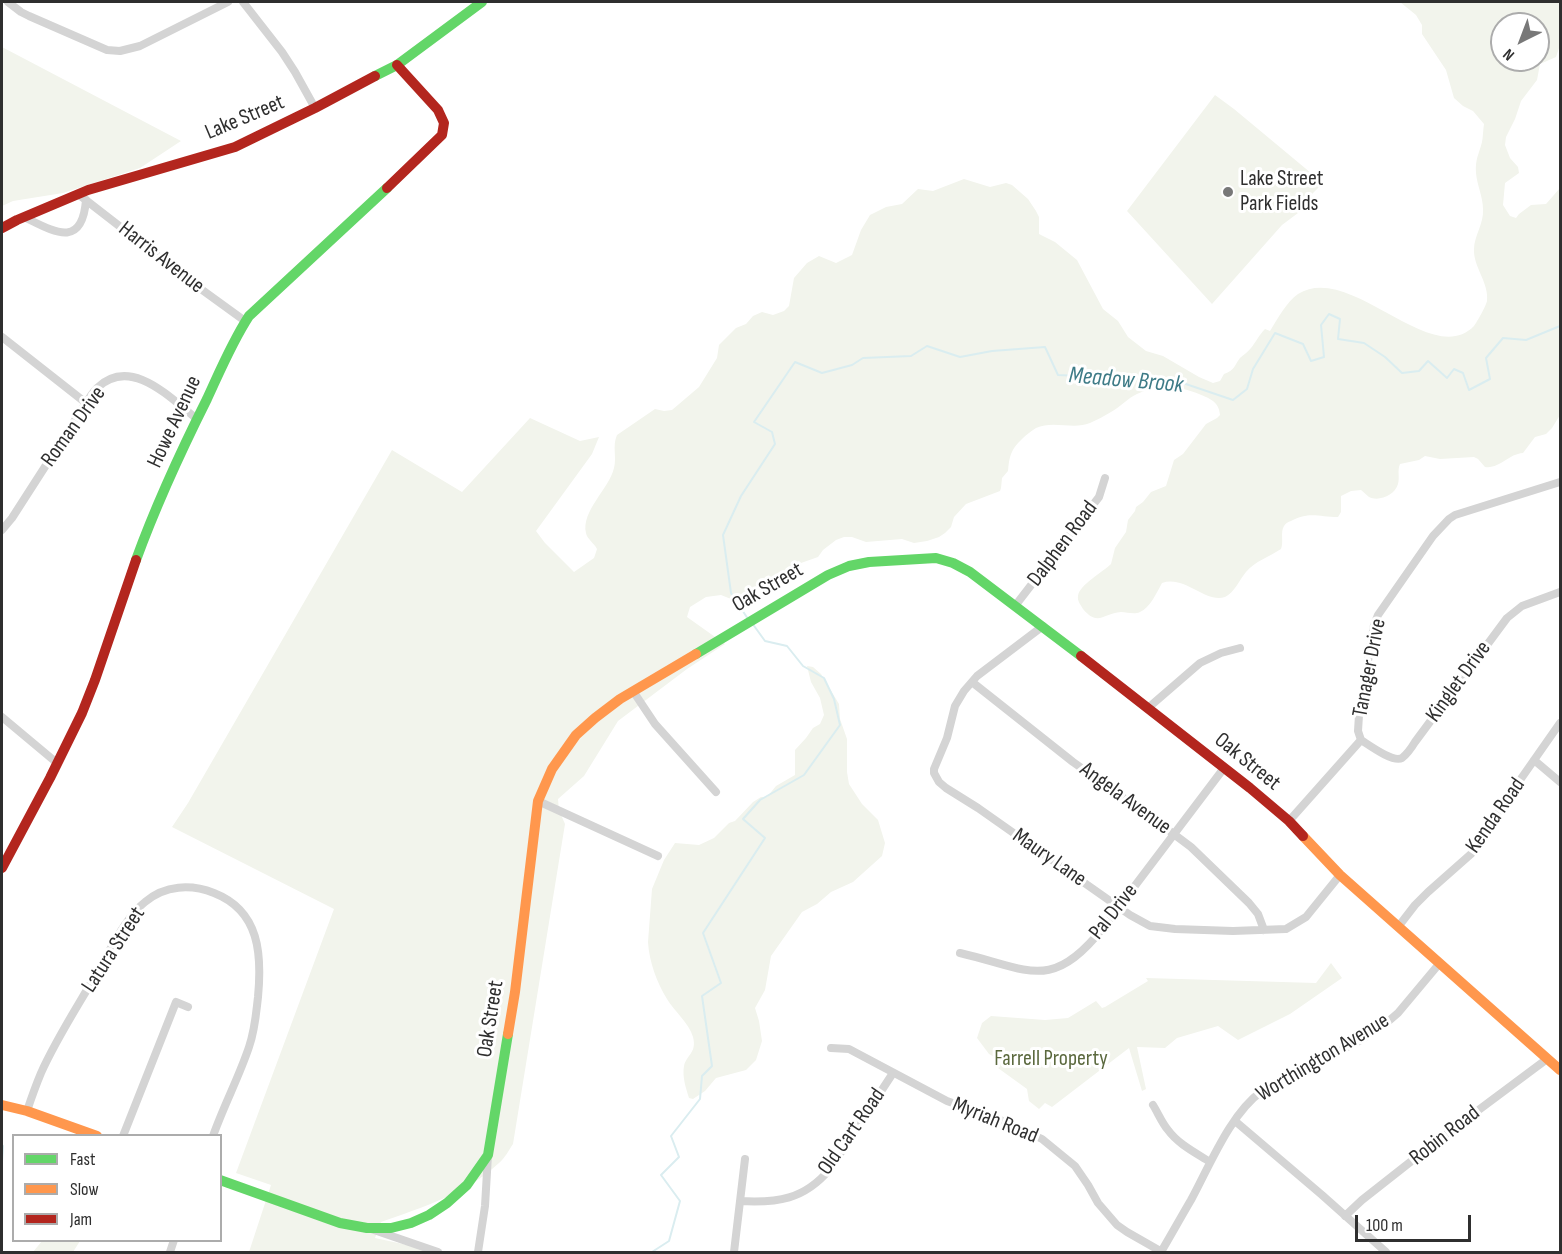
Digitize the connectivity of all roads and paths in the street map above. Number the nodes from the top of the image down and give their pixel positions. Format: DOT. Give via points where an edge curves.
graph roads {
  1 [pos="8,2"];
  2 [pos="228,2"];
  3 [pos="243,2"];
  4 [pos="482,2"];
  5 [pos="397,65"];
  6 [pos="315,108"];
  7 [pos="82,197"];
  8 [pos="24,217"];
  9 [pos="2,228"];
  10 [pos="245,321"];
  11 [pos="2,337"];
  12 [pos="86,403"];
  13 [pos="197,419"];
  14 [pos="1105,478"];
  15 [pos="1560,482"];
  16 [pos="2,530"];
  17 [pos="1560,592"];
  18 [pos="1015,606"];
  19 [pos="1043,626"];
  20 [pos="1240,648"];
  21 [pos="972,682"];
  22 [pos="633,691"];
  23 [pos="1148,708"];
  24 [pos="2,717"];
  25 [pos="1560,723"];
  26 [pos="1361,740"];
  27 [pos="1534,760"];
  28 [pos="57,764"];
  29 [pos="1224,768"];
  30 [pos="1560,782"];
  31 [pos="716,792"];
  32 [pos="538,801"];
  33 [pos="1289,820"];
  34 [pos="1173,833"];
  35 [pos="658,856"];
  36 [pos="2,868"];
  37 [pos="1340,876"];
  38 [pos="1118,906"];
  39 [pos="1398,927"];
  40 [pos="1264,930"];
  41 [pos="960,953"];
  42 [pos="1439,964"];
  43 [pos="188,1007"];
  44 [pos="831,1048"];
  45 [pos="1556,1063"];
  46 [pos="893,1072"];
  47 [pos="1153,1105"];
  48 [pos="2,1106"];
  49 [pos="27,1111"];
  50 [pos="1235,1121"];
  51 [pos="70,1131"];
  52 [pos="86,1134"];
  53 [pos="124,1134"];
  54 [pos="214,1134"];
  55 [pos="488,1155"];
  56 [pos="745,1159"];
  57 [pos="1210,1162"];
  58 [pos="222,1181"];
  59 [pos="740,1200"];
  60 [pos="1345,1216"];
  61 [pos="368,1228"];
  62 [pos="438,1252"];
  63 [pos="478,1252"];
  64 [pos="734,1252"];
  65 [pos="1161,1252"];
  66 [pos="1386,1252"];
  1 -- 2 [label="street" via="29,16 113,51 140,46"];
  3 -- 6 [label="street" via="282,52"];
  4 -- 5 [label="street, Lake Street"];
  5 -- 6 [label="street, Lake Street"];
  5 -- 10 [label="street, Howe Avenue" via="438,110 444,123 442,135"];
  6 -- 7 [label="street, Lake Street" via="235,147 98,187"];
  7 -- 8 [label="street, Lake Street"];
  7 -- 8 [label="street" via="85,207 77,228 71,232 54,231"];
  7 -- 10 [label="street, Harris Avenue"];
  8 -- 9 [label="street, Lake Street"];
  10 -- 13 [label="street, Howe Avenue"];
  11 -- 12 [label="street"];
  12 -- 13 [label="street, Roman Drive" via="105,382 133,376"];
  12 -- 16 [label="street, Roman Drive"];
  13 -- 28 [label="street, Howe Avenue" via="146,533 87,702"];
  14 -- 18 [label="street, Dalphen Road" via="1099,497"];
  15 -- 26 [label="street, Tanager Drive" via="1455,515 1433,536 1376,620 1359,715"];
  17 -- 26 [label="street, Kinglet Drive" via="1522,606 1507,618 1403,757 1387,756"];
  18 -- 19 [label="street, Oak Street"];
  18 -- 22 [label="street, Oak Street" via="970,572 936,558 848,566"];
  19 -- 21 [label="street, Maury Lane"];
  19 -- 23 [label="street, Oak Street"];
  20 -- 23 [label="street" via="1200,663"];
  21 -- 34 [label="street, Angela Avenue" via="1073,762"];
  21 -- 38 [label="street, Maury Lane" via="955,706 934,769 937,779"];
  22 -- 31 [label="street" via="655,724"];
  22 -- 32 [label="street, Oak Street" via="576,735 552,769"];
  23 -- 29 [label="street, Oak Street"];
  24 -- 28 [label="street"];
  25 -- 27 [label="street, Kenda Road"];
  26 -- 33 [label="street, Tanager Drive"];
  27 -- 30 [label="street"];
  27 -- 39 [label="street, Kenda Road" via="1471,854 1428,892"];
  28 -- 36 [label="street, Howe Avenue"];
  29 -- 33 [label="street, Oak Street"];
  29 -- 34 [label="street, Pal Drive"];
  32 -- 35 [label="street"];
  32 -- 55 [label="street, Oak Street" via="515,992"];
  33 -- 37 [label="street, Oak Street"];
  34 -- 38 [label="street, Pal Drive"];
  34 -- 40 [label="street, Angela Avenue" via="1249,903"];
  37 -- 39 [label="street, Oak Street"];
  37 -- 40 [label="street, Maury Lane" via="1300,922 1286,929"];
  38 -- 40 [label="street, Maury Lane" via="1145,924 1157,927"];
  38 -- 41 [label="street, Pal Drive" via="1081,952 1051,970 1021,970"];
  39 -- 42 [label="street, Oak Street"];
  42 -- 45 [label="street, Oak Street"];
  42 -- 50 [label="street, Worthington Avenue" via="1390,1021 1262,1091"];
  43 -- 53 [label="street" via="176,1002"];
  44 -- 46 [label="street, Myriah Road" via="849,1049"];
  45 -- 60 [label="street, Robin Road" via="1437,1141"];
  46 -- 59 [label="street, Old Cart Road" via="819,1181 788,1199"];
  46 -- 65 [label="street, Myriah Road" via="947,1101 1042,1139 1075,1166 1117,1225"];
  47 -- 57 [label="street" via="1172,1135"];
  48 -- 49 [label="street"];
  49 -- 51 [label="street"];
  49 -- 54 [label="street, Latura Street" via="57,1042 135,913 159,893 195,888 219,895 243,913 254,933 260,961 254,1031"];
  50 -- 57 [label="street, Worthington Avenue"];
  50 -- 60 [label="street"];
  51 -- 52 [label="street"];
  55 -- 61 [label="street, Oak Street" via="467,1185 429,1215 392,1228"];
  55 -- 63 [label="street"];
  56 -- 59 [label="street"];
  57 -- 65 [label="street, Worthington Avenue"];
  58 -- 61 [label="street, Oak Street" via="340,1223"];
  59 -- 64 [label="street"];
  60 -- 66 [label="street"];
  61 -- 62 [label="street"];
}
